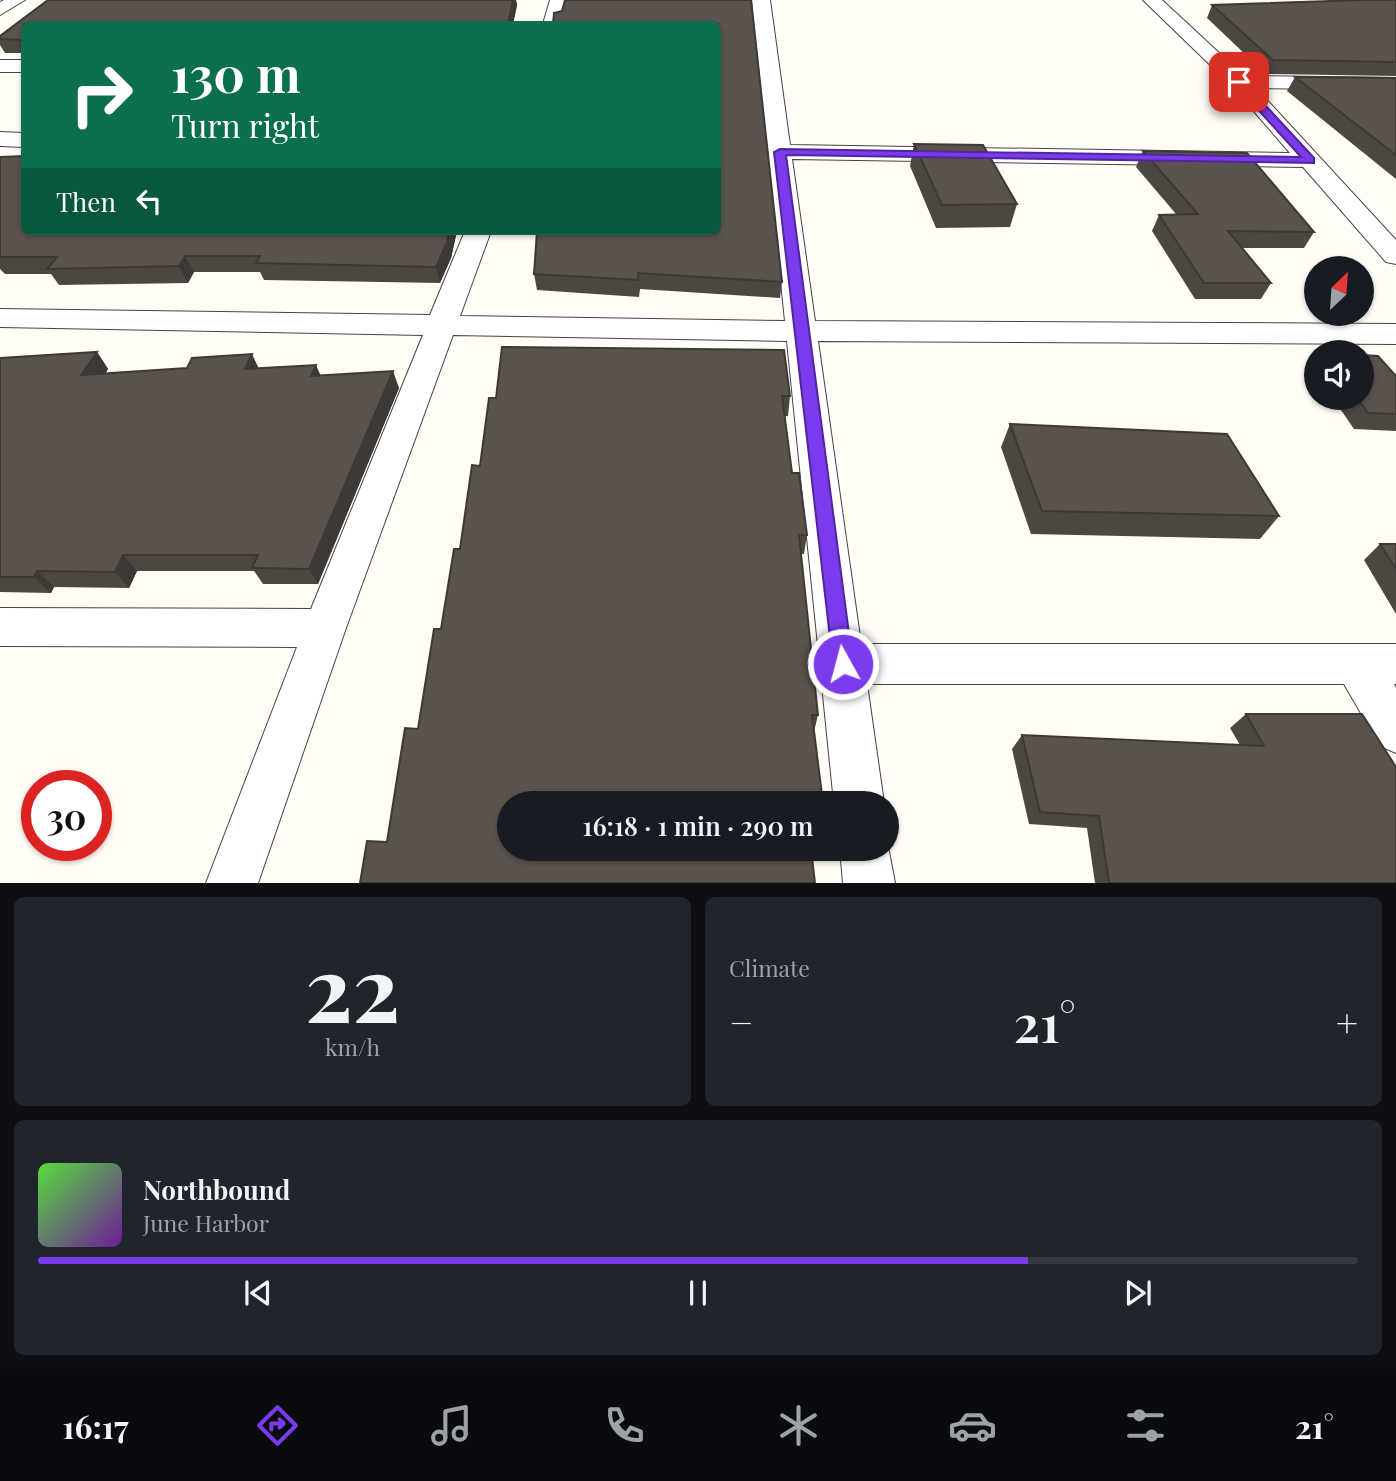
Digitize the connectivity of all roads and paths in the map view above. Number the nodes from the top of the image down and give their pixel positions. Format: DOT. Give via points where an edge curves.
graph roads {
  1 [pos="16,0"];
  2 [pos="559,0"];
  3 [pos="761,0"];
  4 [pos="1152,0"];
  5 [pos="0,10"];
  6 [pos="553,21"];
  7 [pos="0,66"];
  8 [pos="21,66"];
  9 [pos="1239,82"];
  10 [pos="1396,84"];
  11 [pos="0,139"];
  12 [pos="21,140"];
  13 [pos="780,152"];
  14 [pos="1310,160"];
  15 [pos="476,235"];
  16 [pos="1396,256"];
  17 [pos="0,318"];
  18 [pos="443,324"];
  19 [pos="800,331"];
  20 [pos="1396,334"];
  21 [pos="0,627"];
  22 [pos="325,628"];
  23 [pos="843,664"];
  24 [pos="1376,664"];
  25 [pos="1396,730"];
  26 [pos="858,791"];
  27 [pos="866,861"];
  28 [pos="232,883"];
  29 [pos="869,883"];
  1 -- 5 [label="street"];
  2 -- 6 [label="street"];
  3 -- 13 [label="street"];
  4 -- 9 [label="street"];
  7 -- 8 [label="street"];
  9 -- 10 [label="street"];
  9 -- 14 [label="street"];
  11 -- 12 [label="street"];
  13 -- 14 [label="street"];
  13 -- 19 [label="street"];
  14 -- 16 [label="street"];
  15 -- 18 [label="street"];
  17 -- 18 [label="street"];
  18 -- 19 [label="street"];
  18 -- 22 [label="street"];
  19 -- 20 [label="street"];
  19 -- 23 [label="street"];
  21 -- 22 [label="street"];
  22 -- 28 [label="street"];
  23 -- 24 [label="street"];
  23 -- 26 [label="street"];
  24 -- 25 [label="street"];
  27 -- 29 [label="street"];
}
